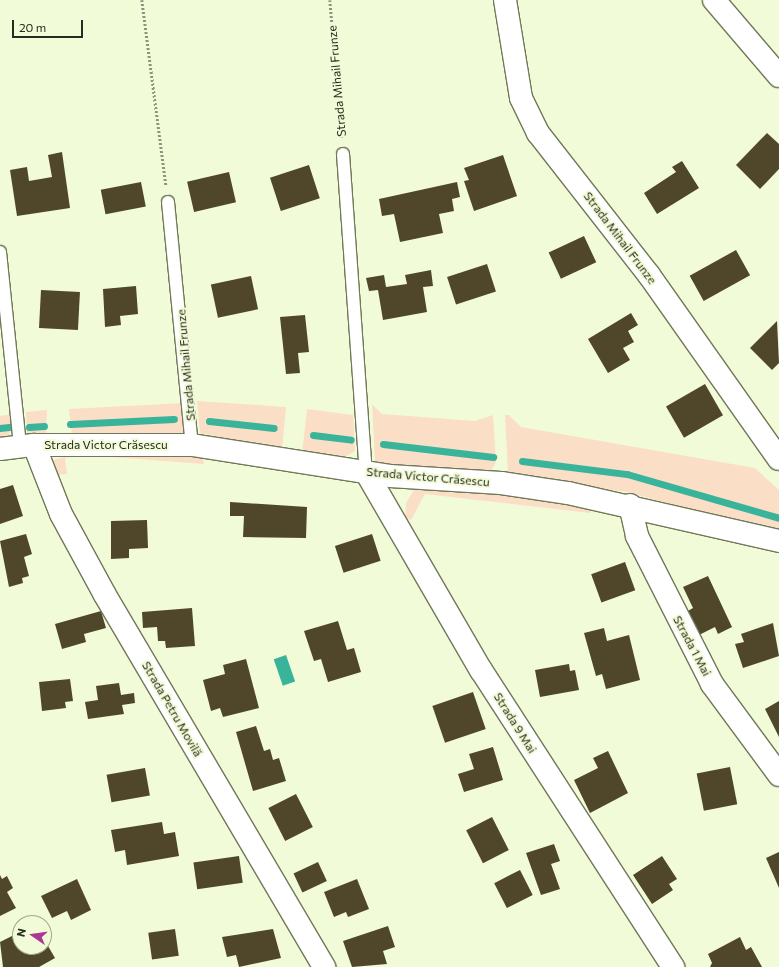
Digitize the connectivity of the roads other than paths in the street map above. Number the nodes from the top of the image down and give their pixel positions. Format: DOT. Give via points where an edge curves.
graph roads {
  1 [pos="505,0"];
  2 [pos="714,0"];
  3 [pos="779,76"];
  4 [pos="343,154"];
  5 [pos="168,202"];
  6 [pos="0,252"];
  7 [pos="192,445"];
  8 [pos="18,447"];
  9 [pos="779,459"];
  10 [pos="366,472"];
  11 [pos="630,504"];
  12 [pos="779,541"];
  13 [pos="779,775"];
  14 [pos="324,967"];
  15 [pos="673,967"];
  1 -- 9 [label="street, Strada Mihail Frunze" via="521,98 538,133 649,275"];
  2 -- 3 [label="street"];
  4 -- 10 [label="lane, Strada Mihail Frunze"];
  5 -- 7 [label="lane, Strada Mihail Frunze"];
  6 -- 8 [label="lane"];
  7 -- 8 [label="street, Strada Victor Crăsescu"];
  7 -- 10 [label="street, Strada Victor Crăsescu"];
  8 -- 14 [label="street, Strada Petru Movilă" via="61,514 105,595"];
  10 -- 11 [label="street, Strada Victor Crăsescu" via="501,483"];
  10 -- 15 [label="street, Strada 9 Mai" via="481,670"];
  11 -- 12 [label="street, Strada Victor Crăsescu"];
  11 -- 13 [label="street, Strada 1 Mai" via="637,536 712,684"];
}
